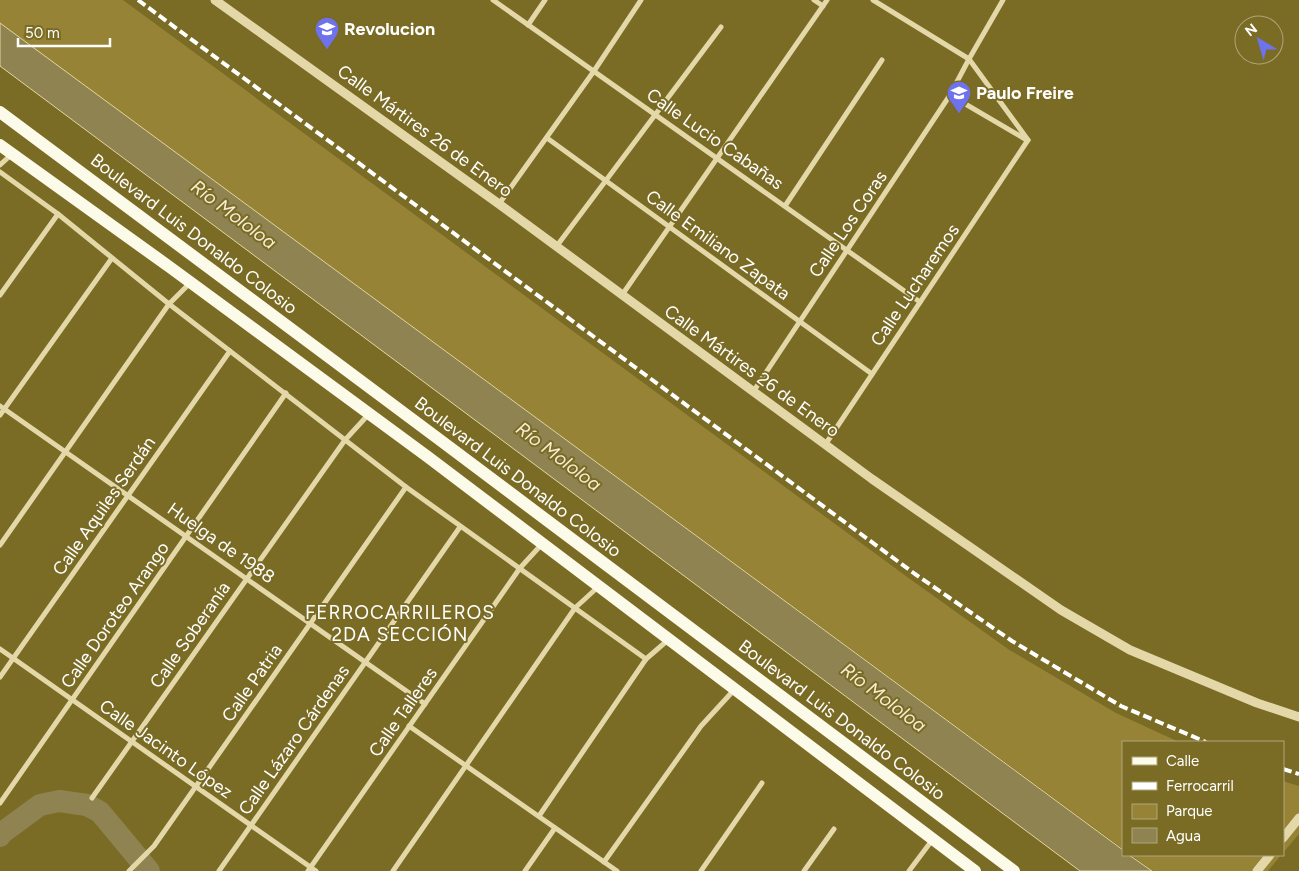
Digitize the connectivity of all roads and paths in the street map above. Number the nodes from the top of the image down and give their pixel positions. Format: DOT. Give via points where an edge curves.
graph roads {
  1 [pos="215,0"];
  2 [pos="493,0"];
  3 [pos="546,0"];
  4 [pos="641,0"];
  5 [pos="814,0"];
  6 [pos="828,0"];
  7 [pos="873,0"];
  8 [pos="1004,0"];
  9 [pos="823,6"];
  10 [pos="528,25"];
  11 [pos="722,27"];
  12 [pos="969,59"];
  13 [pos="882,60"];
  14 [pos="594,71"];
  15 [pos="950,95"];
  16 [pos="0,112"];
  17 [pos="656,114"];
  18 [pos="547,138"];
  19 [pos="1028,140"];
  20 [pos="0,145"];
  21 [pos="12,153"];
  22 [pos="717,158"];
  23 [pos="0,165"];
  24 [pos="0,172"];
  25 [pos="606,181"];
  26 [pos="499,204"];
  27 [pos="785,206"];
  28 [pos="58,214"];
  29 [pos="669,227"];
  30 [pos="556,247"];
  31 [pos="847,250"];
  32 [pos="112,258"];
  33 [pos="190,282"];
  34 [pos="0,295"];
  35 [pos="622,295"];
  36 [pos="920,302"];
  37 [pos="169,304"];
  38 [pos="800,321"];
  39 [pos="230,351"];
  40 [pos="872,374"];
  41 [pos="753,392"];
  42 [pos="286,393"];
  43 [pos="2,407"];
  44 [pos="370,414"];
  45 [pos="0,415"];
  46 [pos="345,440"];
  47 [pos="825,445"];
  48 [pos="66,452"];
  49 [pos="467,460"];
  50 [pos="454,477"];
  51 [pos="406,487"];
  52 [pos="128,496"];
  53 [pos="460,527"];
  54 [pos="186,536"];
  55 [pos="542,544"];
  56 [pos="0,546"];
  57 [pos="520,568"];
  58 [pos="247,579"];
  59 [pos="598,587"];
  60 [pos="575,608"];
  61 [pos="310,623"];
  62 [pos="669,640"];
  63 [pos="0,650"];
  64 [pos="13,658"];
  65 [pos="646,659"];
  66 [pos="366,662"];
  67 [pos="0,677"];
  68 [pos="734,690"];
  69 [pos="72,700"];
  70 [pos="425,704"];
  71 [pos="1299,717"];
  72 [pos="409,726"];
  73 [pos="132,742"];
  74 [pos="466,765"];
  75 [pos="762,782"];
  76 [pos="196,787"];
  77 [pos="92,798"];
  78 [pos="0,803"];
  79 [pos="539,816"];
  80 [pos="1299,818"];
  81 [pos="251,825"];
  82 [pos="555,828"];
  83 [pos="834,829"];
  84 [pos="1284,837"];
  85 [pos="933,839"];
  86 [pos="1269,856"];
  87 [pos="604,862"];
  88 [pos="309,869"];
  89 [pos="128,871"];
  90 [pos="219,871"];
  91 [pos="316,871"];
  92 [pos="393,871"];
  93 [pos="524,871"];
  94 [pos="617,871"];
  95 [pos="701,871"];
  96 [pos="804,871"];
  97 [pos="909,871"];
  98 [pos="975,871"];
  99 [pos="1014,871"];
  100 [pos="1257,871"];
  1 -- 26 [label="street, Calle Mártires 26 de Enero"];
  2 -- 10 [label="street, Calle Lucio Cabañas"];
  3 -- 10 [label="street"];
  4 -- 14 [label="street"];
  5 -- 9 [label="street"];
  6 -- 9 [label="street"];
  7 -- 12 [label="street"];
  8 -- 12 [label="street"];
  9 -- 22 [label="street"];
  10 -- 14 [label="street, Calle Lucio Cabañas"];
  11 -- 17 [label="street"];
  12 -- 15 [label="street"];
  12 -- 19 [label="street"];
  13 -- 27 [label="street"];
  14 -- 17 [label="street, Calle Lucio Cabañas"];
  14 -- 18 [label="street"];
  15 -- 19 [label="street"];
  15 -- 31 [label="street, Calle Los Coras"];
  16 -- 49 [label="main road, Boulevard Luis Donaldo Colosio"];
  17 -- 22 [label="street, Calle Lucio Cabañas"];
  17 -- 25 [label="street"];
  18 -- 25 [label="street, Calle Emiliano Zapata"];
  18 -- 26 [label="street"];
  19 -- 36 [label="street, Calle Lucharemos"];
  20 -- 21 [label="main road"];
  21 -- 23 [label="street"];
  21 -- 33 [label="main road"];
  22 -- 27 [label="street, Calle Lucio Cabañas"];
  22 -- 29 [label="street"];
  24 -- 28 [label="street"];
  25 -- 29 [label="street, Calle Emiliano Zapata"];
  25 -- 30 [label="street"];
  26 -- 30 [label="street, Calle Mártires 26 de Enero"];
  27 -- 31 [label="street, Calle Lucio Cabañas"];
  28 -- 32 [label="street"];
  28 -- 34 [label="street"];
  29 -- 35 [label="street"];
  29 -- 38 [label="street, Calle Emiliano Zapata"];
  30 -- 35 [label="street, Calle Mártires 26 de Enero"];
  31 -- 36 [label="street, Calle Lucio Cabañas"];
  31 -- 38 [label="street, Calle Los Coras"];
  32 -- 37 [label="street"];
  32 -- 43 [label="street"];
  33 -- 37 [label="street"];
  33 -- 44 [label="main road"];
  35 -- 41 [label="street, Calle Mártires 26 de Enero"];
  36 -- 40 [label="street, Calle Lucharemos"];
  37 -- 39 [label="street"];
  37 -- 48 [label="street"];
  38 -- 40 [label="street, Calle Emiliano Zapata"];
  38 -- 41 [label="street, Calle Los Coras"];
  39 -- 42 [label="street"];
  39 -- 52 [label="street, Calle Aquiles Serdán"];
  40 -- 47 [label="street, Calle Lucharemos"];
  41 -- 47 [label="street, Calle Mártires 26 de Enero"];
  42 -- 46 [label="street"];
  42 -- 54 [label="street, Calle Doroteo Arango"];
  43 -- 45 [label="street"];
  43 -- 48 [label="street, Huelga de 1988"];
  44 -- 46 [label="street, Calle Soberanía"];
  44 -- 50 [label="main road"];
  46 -- 51 [label="street"];
  46 -- 58 [label="street, Calle Soberanía"];
  47 -- 71 [label="street, Calle Mártires 26 de Enero" via="1061,610 1130,650"];
  48 -- 52 [label="street, Huelga de 1988"];
  48 -- 56 [label="street"];
  49 -- 50 [label="main road"];
  49 -- 99 [label="main road, Boulevard Luis Donaldo Colosio"];
  50 -- 55 [label="main road"];
  51 -- 53 [label="street"];
  51 -- 61 [label="street, Calle Patria"];
  52 -- 54 [label="street, Huelga de 1988"];
  52 -- 64 [label="street, Calle Aquiles Serdán"];
  53 -- 57 [label="street"];
  53 -- 66 [label="street, Calle Lázaro Cárdenas"];
  54 -- 58 [label="street, Huelga de 1988"];
  54 -- 69 [label="street, Calle Doroteo Arango"];
  55 -- 57 [label="street, Calle Talleres"];
  55 -- 59 [label="main road"];
  57 -- 60 [label="street"];
  57 -- 70 [label="street, Calle Talleres"];
  58 -- 61 [label="street, Huelga de 1988"];
  58 -- 73 [label="street, Calle Soberanía"];
  59 -- 60 [label="street"];
  59 -- 62 [label="main road"];
  60 -- 65 [label="street"];
  60 -- 74 [label="street"];
  61 -- 66 [label="street, Huelga de 1988"];
  61 -- 76 [label="street, Calle Patria"];
  62 -- 65 [label="street"];
  62 -- 68 [label="main road"];
  63 -- 64 [label="street, Calle Jacinto López"];
  64 -- 67 [label="street, Calle Aquiles Serdán"];
  64 -- 69 [label="street, Calle Jacinto López"];
  65 -- 79 [label="street"];
  66 -- 70 [label="street, Huelga de 1988"];
  66 -- 81 [label="street, Calle Lázaro Cárdenas"];
  68 -- 85 [label="main road"];
  68 -- 87 [label="street" via="701,726"];
  69 -- 73 [label="street, Calle Jacinto López"];
  69 -- 78 [label="street, Calle Doroteo Arango"];
  70 -- 72 [label="street, Calle Talleres"];
  72 -- 74 [label="street"];
  72 -- 88 [label="street, Calle Talleres"];
  73 -- 76 [label="street, Calle Jacinto López"];
  73 -- 77 [label="street, Calle Soberanía"];
  74 -- 79 [label="street"];
  74 -- 92 [label="street"];
  75 -- 95 [label="street"];
  76 -- 81 [label="street, Calle Jacinto López"];
  76 -- 89 [label="street, Calle Patria" via="154,846"];
  79 -- 82 [label="street"];
  80 -- 84 [label="street"];
  81 -- 88 [label="street, Calle Jacinto López"];
  81 -- 90 [label="street, Calle Lázaro Cárdenas"];
  82 -- 87 [label="street"];
  82 -- 93 [label="street"];
  83 -- 96 [label="street"];
  85 -- 97 [label="street"];
  85 -- 98 [label="main road"];
  86 -- 100 [label="street"];
  87 -- 94 [label="street"];
  88 -- 91 [label="street, Calle Jacinto López"];
}
